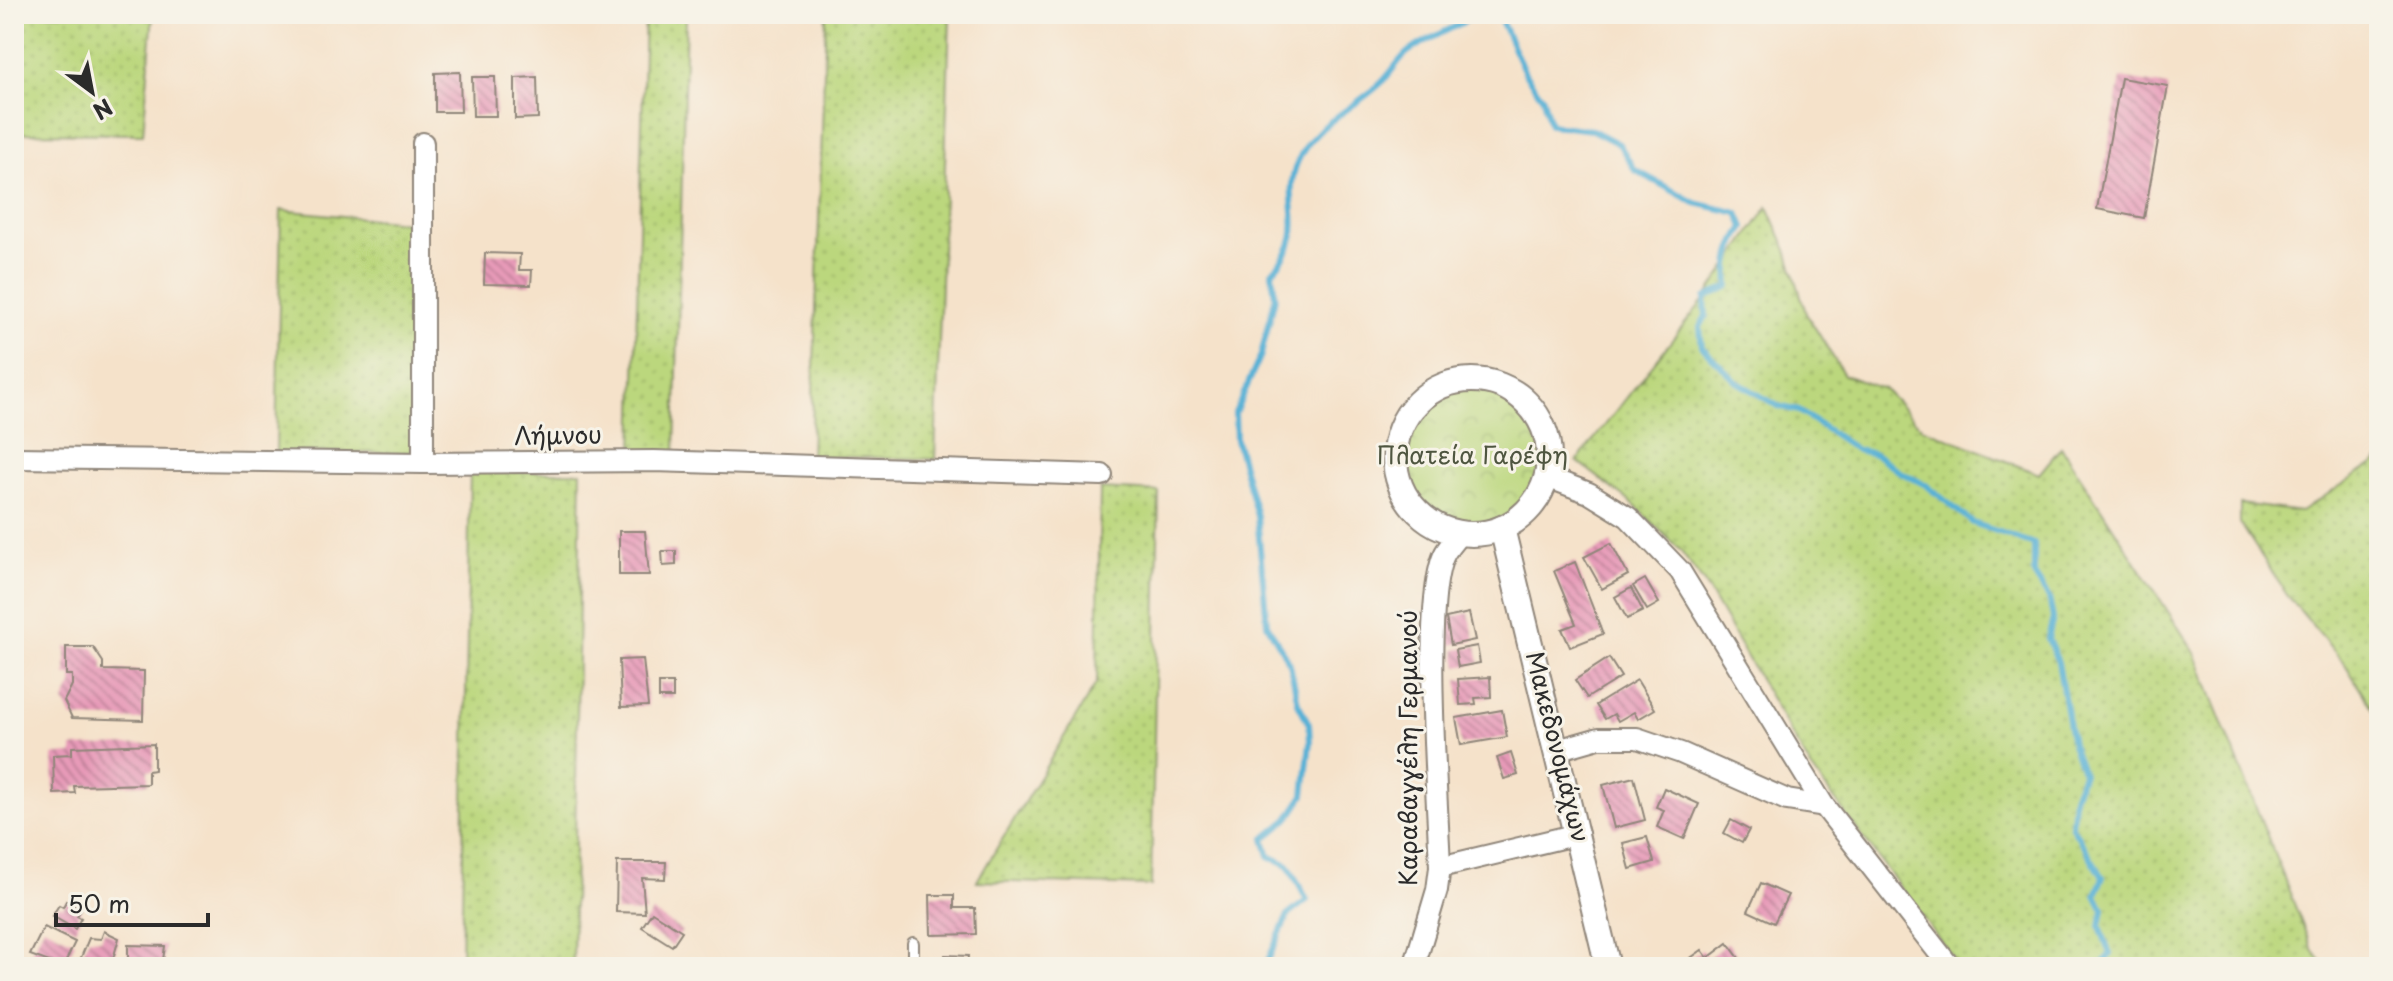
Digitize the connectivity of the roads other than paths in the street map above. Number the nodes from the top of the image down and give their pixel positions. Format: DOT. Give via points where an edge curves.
graph roads {
  1 [pos="423,143"];
  2 [pos="14,458"];
  3 [pos="423,463"];
  4 [pos="1102,475"];
  5 [pos="1547,477"];
  6 [pos="1502,528"];
  7 [pos="1460,533"];
  8 [pos="1557,750"];
  9 [pos="1824,806"];
  10 [pos="1578,834"];
  11 [pos="1440,867"];
  12 [pos="913,943"];
  13 [pos="913,967"];
  14 [pos="1414,967"];
  15 [pos="1608,967"];
  16 [pos="1950,967"];
  1 -- 3 [label="street"];
  2 -- 3 [label="street, Λήμνου"];
  3 -- 4 [label="street, Λήμνου" via="654,461"];
  5 -- 6 [label="street" via="1530,508"];
  5 -- 7 [label="street" via="1549,451 1542,425 1517,395 1482,381 1446,385 1430,394 1416,405 1398,437 1397,474 1408,499 1426,519"];
  5 -- 9 [label="street" via="1613,506 1673,563"];
  6 -- 7 [label="street"];
  6 -- 8 [label="street, Μακεδονομάχων"];
  7 -- 11 [label="street, Καραβαγγέλη Γερμανού" via="1444,554 1436,589"];
  8 -- 9 [label="street" via="1599,738 1637,738 1787,800"];
  8 -- 10 [label="street, Μακεδονομάχων"];
  9 -- 16 [label="street"];
  10 -- 11 [label="street"];
  10 -- 15 [label="street, Μακεδονομάχων"];
  11 -- 14 [label="street, Καραβαγγέλη Γερμανού"];
  12 -- 13 [label="lane"];
}
